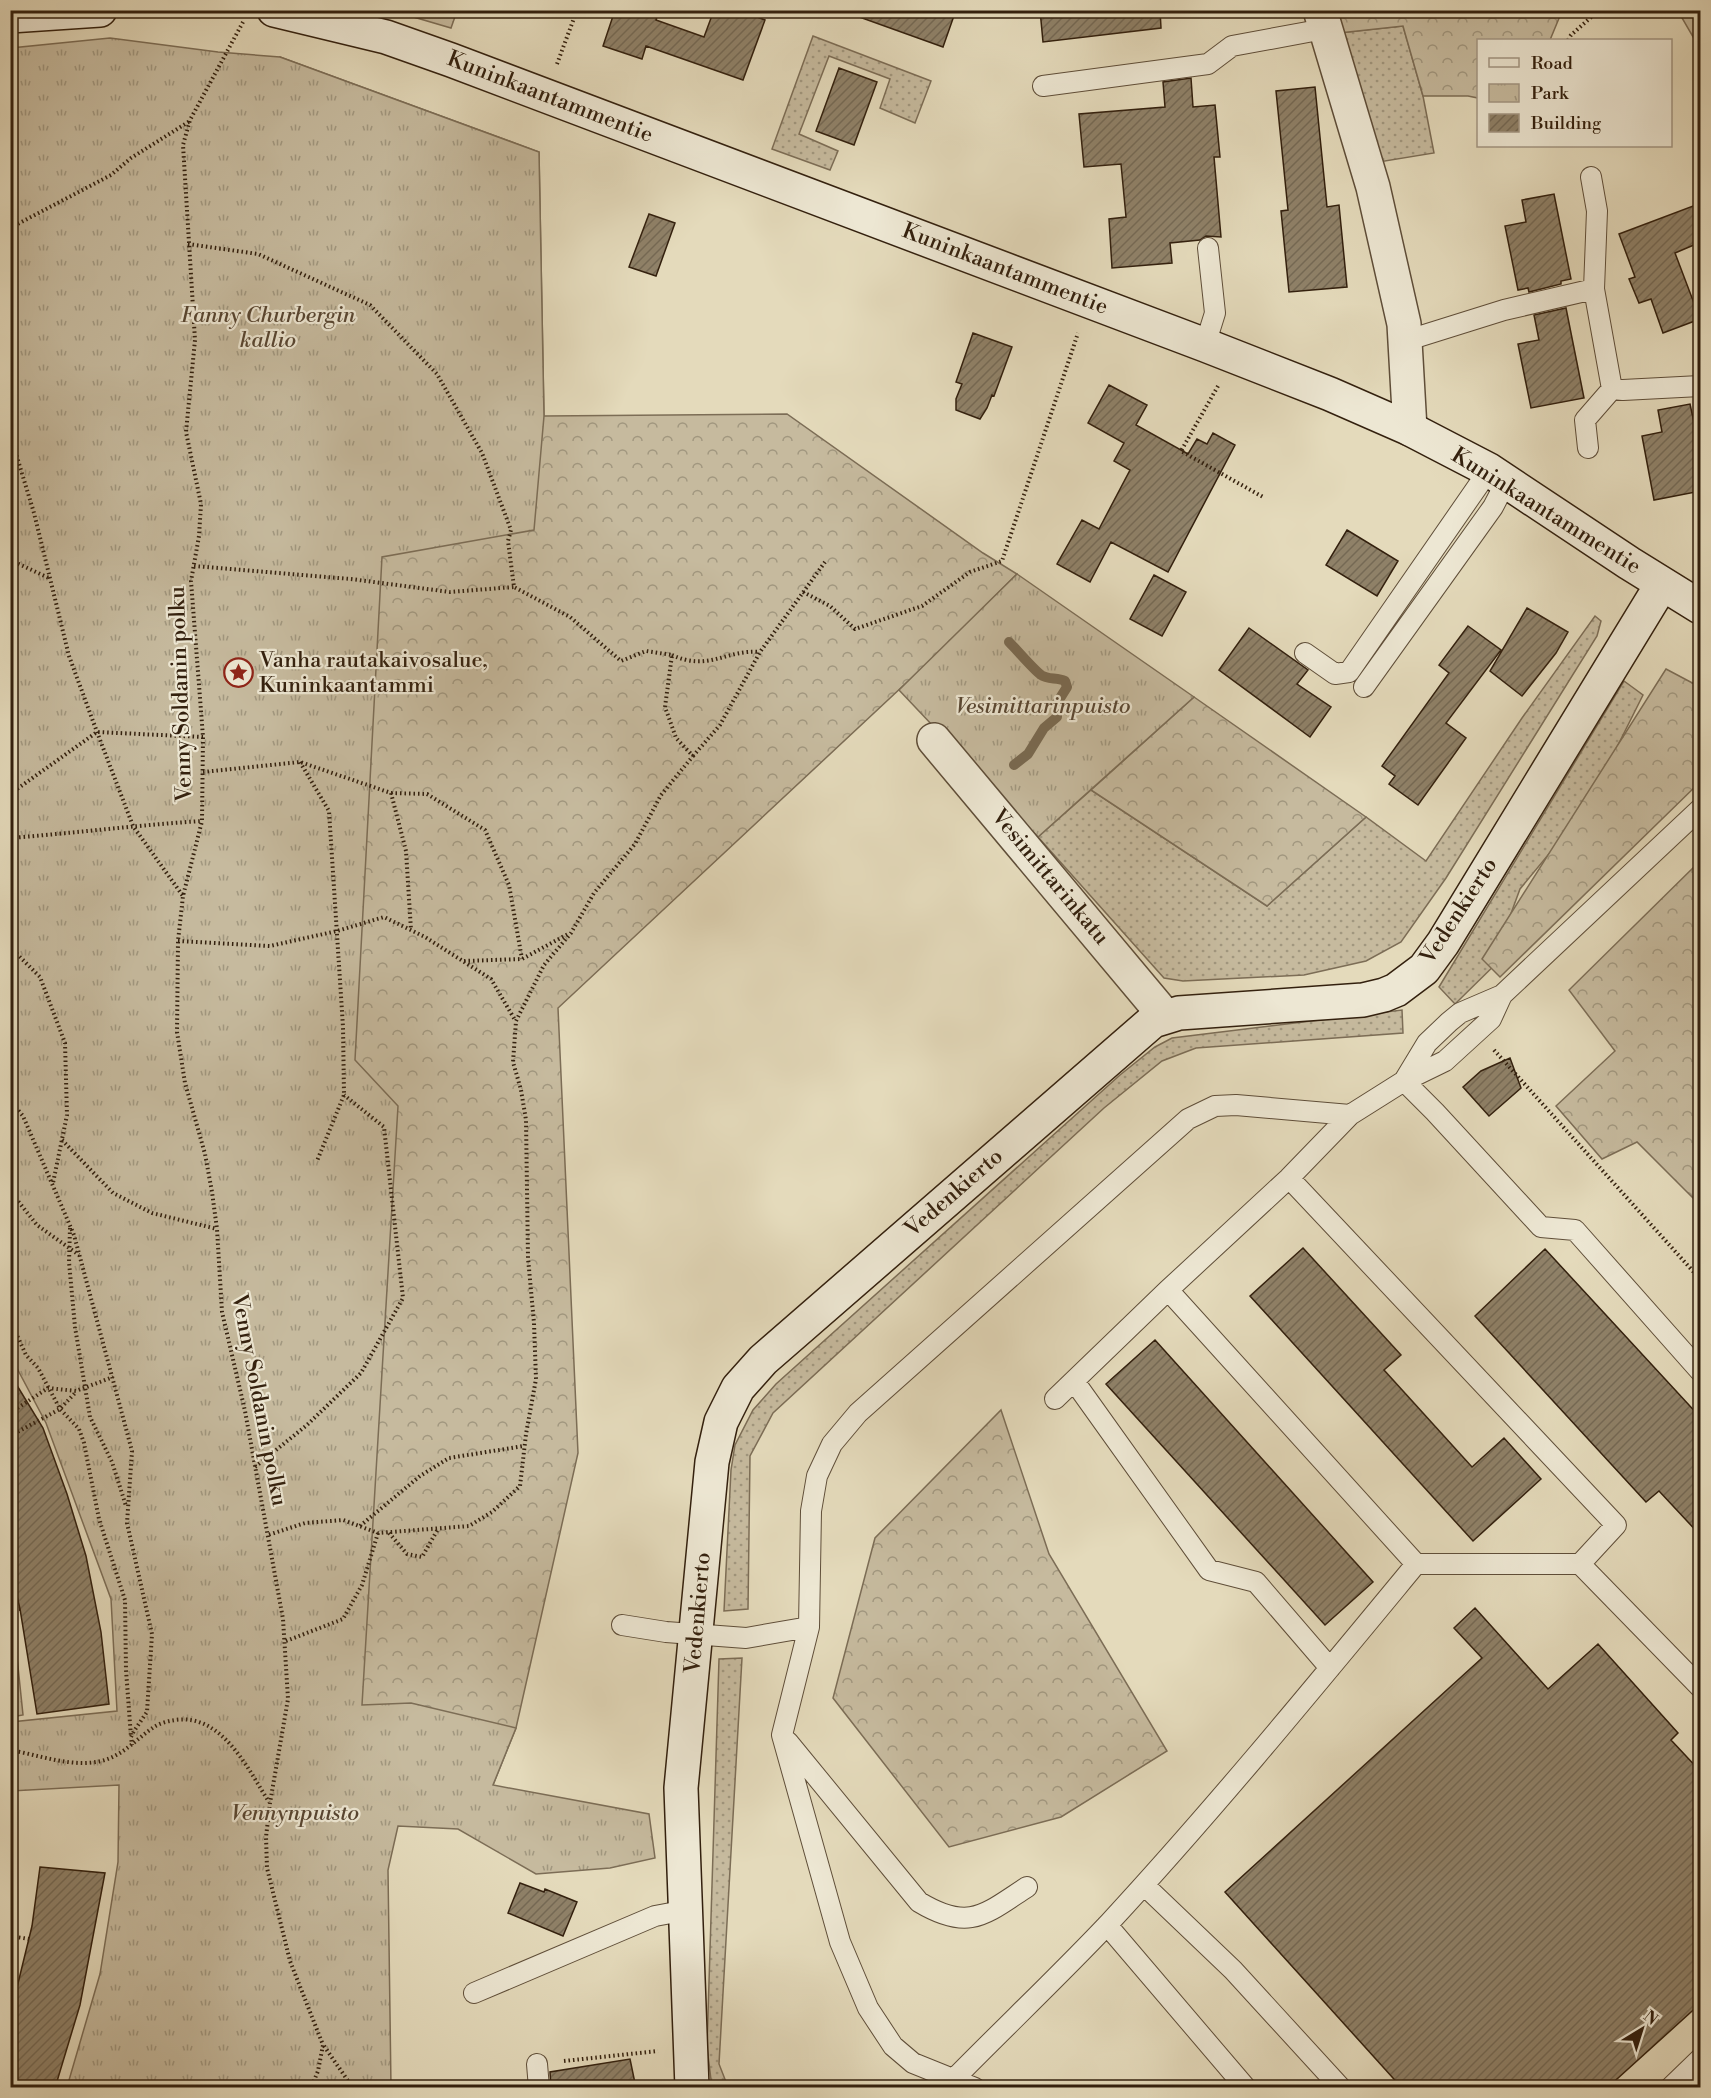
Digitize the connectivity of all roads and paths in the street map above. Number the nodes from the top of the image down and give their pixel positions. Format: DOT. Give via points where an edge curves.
graph roads {
  1 [pos="100,10"];
  2 [pos="577,10"];
  3 [pos="1599,10"];
  4 [pos="259,15"];
  5 [pos="10,16"];
  6 [pos="1322,20"];
  7 [pos="1569,39"];
  8 [pos="1043,86"];
  9 [pos="545,95"];
  10 [pos="190,120"];
  11 [pos="1591,177"];
  12 [pos="10,228"];
  13 [pos="188,244"];
  14 [pos="1208,248"];
  15 [pos="1594,289"];
  16 [pos="1089,301"];
  17 [pos="1405,341"];
  18 [pos="1204,345"];
  19 [pos="1220,382"];
  20 [pos="1701,386"];
  21 [pos="1612,389"];
  22 [pos="1410,429"];
  23 [pos="10,434"];
  24 [pos="1588,448"];
  25 [pos="1498,476"];
  26 [pos="1263,497"];
  27 [pos="10,560"];
  28 [pos="825,562"];
  29 [pos="194,566"];
  30 [pos="50,579"];
  31 [pos="1662,584"];
  32 [pos="514,587"];
  33 [pos="803,592"];
  34 [pos="1701,607"];
  35 [pos="760,652"];
  36 [pos="1305,653"];
  37 [pos="672,655"];
  38 [pos="1364,687"];
  39 [pos="97,732"];
  40 [pos="203,737"];
  41 [pos="933,740"];
  42 [pos="693,756"];
  43 [pos="300,762"];
  44 [pos="203,772"];
  45 [pos="391,793"];
  46 [pos="10,795"];
  47 [pos="1701,809"];
  48 [pos="202,821"];
  49 [pos="133,826"];
  50 [pos="10,838"];
  51 [pos="183,896"];
  52 [pos="411,930"];
  53 [pos="338,931"];
  54 [pos="571,933"];
  55 [pos="178,941"];
  56 [pos="10,947"];
  57 [pos="522,959"];
  58 [pos="462,961"];
  59 [pos="1165,1016"];
  60 [pos="516,1021"];
  61 [pos="1505,1062"];
  62 [pos="1404,1081"];
  63 [pos="344,1095"];
  64 [pos="10,1100"];
  65 [pos="1350,1115"];
  66 [pos="62,1140"];
  67 [pos="317,1161"];
  68 [pos="1289,1178"];
  69 [pos="53,1184"];
  70 [pos="10,1191"];
  71 [pos="70,1225"];
  72 [pos="217,1229"];
  73 [pos="70,1248"];
  74 [pos="80,1255"];
  75 [pos="1701,1279"];
  76 [pos="1168,1290"];
  77 [pos="10,1320"];
  78 [pos="1701,1371"];
  79 [pos="113,1377"];
  80 [pos="1074,1381"];
  81 [pos="85,1387"];
  82 [pos="48,1388"];
  83 [pos="76,1391"];
  84 [pos="1055,1399"];
  85 [pos="60,1409"];
  86 [pos="10,1413"];
  87 [pos="10,1436"];
  88 [pos="524,1446"];
  89 [pos="255,1467"];
  90 [pos="128,1509"];
  91 [pos="360,1527"];
  92 [pos="438,1529"];
  93 [pos="378,1533"];
  94 [pos="388,1533"];
  95 [pos="268,1535"];
  96 [pos="1416,1564"];
  97 [pos="1580,1564"];
  98 [pos="20,1609"];
  99 [pos="10,1610"];
  100 [pos="622,1624"];
  101 [pos="809,1627"];
  102 [pos="696,1634"];
  103 [pos="285,1641"];
  104 [pos="1330,1668"];
  105 [pos="1701,1687"];
  106 [pos="782,1736"];
  107 [pos="131,1737"];
  108 [pos="132,1745"];
  109 [pos="10,1750"];
  110 [pos="270,1803"];
  111 [pos="1144,1885"];
  112 [pos="1028,1887"];
  113 [pos="687,1910"];
  114 [pos="1107,1925"];
  115 [pos="10,1936"];
  116 [pos="29,1939"];
  117 [pos="474,1993"];
  118 [pos="323,2045"];
  119 [pos="665,2050"];
  120 [pos="1701,2059"];
  121 [pos="537,2064"];
  122 [pos="953,2080"];
  123 [pos="1684,2081"];
  124 [pos="311,2088"];
  125 [pos="354,2088"];
  126 [pos="539,2088"];
  127 [pos="692,2088"];
  128 [pos="975,2088"];
  129 [pos="1246,2088"];
  130 [pos="1341,2088"];
  1 -- 5 [label="street"];
  2 -- 9 [label="path"];
  3 -- 7 [label="path"];
  4 -- 9 [label="street, Kuninkaantammentie" via="386,37"];
  4 -- 10 [label="path, Venny Soldanin polku"];
  6 -- 8 [label="lane" via="1232,46 1208,64"];
  6 -- 17 [label="street" via="1373,187"];
  9 -- 16 [label="street, Kuninkaantammentie"];
  10 -- 12 [label="path" via="111,175"];
  10 -- 13 [label="path, Venny Soldanin polku" via="183,145"];
  11 -- 15 [label="lane" via="1597,211"];
  13 -- 29 [label="path, Venny Soldanin polku" via="195,340 186,432 201,504"];
  13 -- 32 [label="path" via="258,254 370,305 437,374 490,471 511,530 508,542"];
  14 -- 18 [label="lane" via="1215,313"];
  15 -- 17 [label="lane" via="1504,310"];
  15 -- 21 [label="lane"];
  16 -- 18 [label="street, Kuninkaantammentie"];
  16 -- 33 [label="path" via="1002,561 970,572 922,606 855,629 830,606"];
  17 -- 22 [label="street"];
  18 -- 22 [label="street, Kuninkaantammentie"];
  19 -- 26 [label="path" via="1181,451"];
  20 -- 21 [label="lane"];
  21 -- 24 [label="lane" via="1585,420"];
  22 -- 25 [label="street, Kuninkaantammentie"];
  23 -- 30 [label="path"];
  25 -- 31 [label="street, Kuninkaantammentie"];
  25 -- 36 [label="lane" via="1349,672 1335,675"];
  25 -- 38 [label="lane" via="1493,507"];
  27 -- 30 [label="path"];
  28 -- 33 [label="path"];
  29 -- 32 [label="path" via="450,592"];
  29 -- 40 [label="path, Venny Soldanin polku" via="191,581"];
  30 -- 39 [label="path" via="69,656"];
  31 -- 34 [label="street, Kuninkaantammentie"];
  31 -- 59 [label="street, Vedenkierto" via="1443,943 1418,974 1396,990 1363,1000"];
  32 -- 37 [label="path" via="570,617 621,661 645,651"];
  33 -- 35 [label="path"];
  35 -- 37 [label="path" via="746,651 706,662"];
  35 -- 42 [label="path" via="720,725"];
  37 -- 42 [label="path" via="665,707 676,738"];
  39 -- 40 [label="path"];
  39 -- 46 [label="path"];
  39 -- 49 [label="path"];
  40 -- 44 [label="path, Venny Soldanin polku"];
  41 -- 59 [label="street, Vesimittarinkatu"];
  42 -- 54 [label="path" via="661,795 635,844 594,893"];
  43 -- 44 [label="path"];
  43 -- 45 [label="path"];
  43 -- 53 [label="path" via="328,811"];
  44 -- 48 [label="path, Venny Soldanin polku"];
  45 -- 52 [label="path" via="406,851"];
  45 -- 57 [label="path" via="427,794 485,830 509,885"];
  47 -- 62 [label="lane" via="1502,995 1460,1013 1449,1022 1427,1043"];
  48 -- 49 [label="path"];
  48 -- 51 [label="path, Venny Soldanin polku"];
  49 -- 50 [label="path"];
  49 -- 51 [label="path"];
  51 -- 55 [label="path, Venny Soldanin polku"];
  52 -- 53 [label="path" via="384,917"];
  52 -- 58 [label="path"];
  53 -- 55 [label="path" via="270,946"];
  53 -- 63 [label="path"];
  54 -- 57 [label="path"];
  54 -- 60 [label="path" via="544,965"];
  55 -- 72 [label="path, Venny Soldanin polku" via="177,1032 185,1083 205,1154"];
  56 -- 66 [label="path" via="40,977 65,1043 67,1115"];
  57 -- 58 [label="path"];
  58 -- 60 [label="path" via="491,980"];
  59 -- 102 [label="street, Vedenkierto" via="1141,1030 764,1360 738,1388 721,1422 712,1462"];
  60 -- 88 [label="path" via="513,1062 526,1120 528,1258 536,1379"];
  61 -- 75 [label="path"];
  62 -- 65 [label="lane"];
  62 -- 78 [label="lane" via="1541,1227 1575,1230"];
  63 -- 67 [label="path"];
  63 -- 89 [label="path" via="384,1126 403,1298 360,1373 307,1425"];
  64 -- 69 [label="path" via="23,1116"];
  65 -- 68 [label="lane"];
  65 -- 101 [label="lane" via="1236,1105 1215,1106 1188,1119 858,1413 832,1444 817,1476 811,1510"];
  66 -- 69 [label="path"];
  66 -- 72 [label="path" via="113,1193 152,1213"];
  68 -- 76 [label="lane"];
  68 -- 97 [label="lane" via="1616,1525"];
  69 -- 71 [label="path"];
  70 -- 73 [label="path" via="37,1225"];
  71 -- 73 [label="path"];
  71 -- 74 [label="path"];
  72 -- 89 [label="path, Venny Soldanin polku" via="222,1312"];
  73 -- 74 [label="path"];
  73 -- 81 [label="path" via="75,1327"];
  74 -- 79 [label="path"];
  76 -- 80 [label="lane"];
  76 -- 96 [label="lane"];
  77 -- 82 [label="path" via="26,1355"];
  79 -- 81 [label="path"];
  79 -- 90 [label="path" via="132,1451"];
  80 -- 84 [label="lane"];
  80 -- 104 [label="lane" via="1209,1570 1256,1582"];
  81 -- 83 [label="path"];
  81 -- 90 [label="path" via="90,1417 112,1462"];
  82 -- 83 [label="path"];
  82 -- 85 [label="path"];
  82 -- 86 [label="path"];
  83 -- 85 [label="path"];
  85 -- 87 [label="path"];
  85 -- 107 [label="path" via="79,1429 84,1443 99,1519 125,1600"];
  88 -- 91 [label="path" via="449,1458 420,1476"];
  88 -- 92 [label="path" via="520,1486 492,1512 469,1526"];
  89 -- 95 [label="path, Venny Soldanin polku"];
  90 -- 107 [label="path" via="127,1523 152,1634 147,1712"];
  91 -- 93 [label="path"];
  91 -- 95 [label="path" via="343,1520 305,1523"];
  92 -- 94 [label="path"];
  92 -- 94 [label="path" via="422,1557 407,1554"];
  93 -- 94 [label="path"];
  93 -- 103 [label="path" via="362,1585 343,1619"];
  95 -- 103 [label="path, Venny Soldanin polku"];
  96 -- 97 [label="lane"];
  96 -- 104 [label="lane"];
  97 -- 105 [label="lane"];
  98 -- 99 [label="path"];
  100 -- 102 [label="lane"];
  101 -- 102 [label="lane" via="746,1638"];
  101 -- 106 [label="lane"];
  102 -- 113 [label="street, Vedenkierto" via="681,1788"];
  103 -- 110 [label="path, Venny Soldanin polku" via="288,1699"];
  104 -- 111 [label="lane"];
  106 -- 112 [label="lane" via="919,1902 939,1914 960,1919 978,1916"];
  106 -- 122 [label="lane" via="840,1942 868,2008 893,2046 914,2062"];
  107 -- 108 [label="path"];
  108 -- 109 [label="path" via="116,1757 78,1764"];
  108 -- 110 [label="path" via="169,1721 202,1723 226,1740"];
  110 -- 118 [label="path, Venny Soldanin polku" via="267,1868 290,1961"];
  111 -- 114 [label="lane"];
  111 -- 130 [label="lane" via="1233,1970"];
  113 -- 117 [label="lane" via="656,1916"];
  113 -- 127 [label="street, Vedenkierto"];
  114 -- 122 [label="lane"];
  114 -- 129 [label="lane"];
  115 -- 116 [label="path"];
  118 -- 124 [label="path"];
  118 -- 125 [label="path, Venny Soldanin polku"];
  119 -- 121 [label="path"];
  120 -- 123 [label="lane"];
  121 -- 126 [label="lane"];
  122 -- 128 [label="lane"];
}
